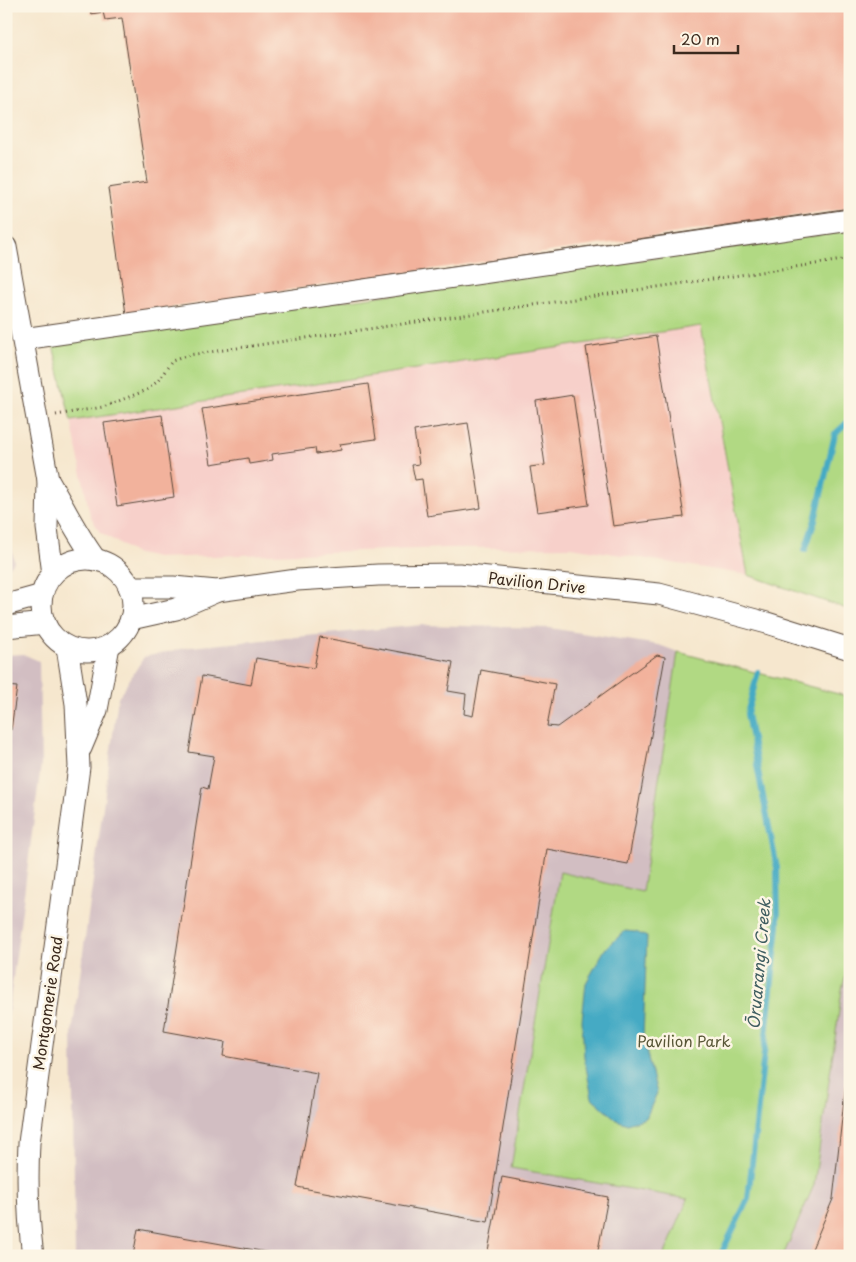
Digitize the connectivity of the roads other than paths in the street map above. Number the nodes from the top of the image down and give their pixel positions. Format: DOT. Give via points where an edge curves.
graph roads {
  1 [pos="850,220"];
  2 [pos="6,247"];
  3 [pos="23,339"];
  4 [pos="48,480"];
  5 [pos="96,560"];
  6 [pos="53,574"];
  7 [pos="129,587"];
  8 [pos="217,591"];
  9 [pos="42,595"];
  10 [pos="6,605"];
  11 [pos="131,619"];
  12 [pos="45,624"];
  13 [pos="6,627"];
  14 [pos="109,646"];
  15 [pos="67,647"];
  16 [pos="850,649"];
  17 [pos="80,751"];
  18 [pos="33,1256"];
  1 -- 3 [label="street"];
  2 -- 3 [label="street"];
  3 -- 4 [label="street"];
  4 -- 5 [label="street" via="80,540"];
  4 -- 6 [label="street" via="47,528"];
  5 -- 6 [label="street" via="66,564"];
  5 -- 7 [label="street" via="110,565"];
  6 -- 9 [label="street"];
  7 -- 8 [label="street, Pavilion Drive"];
  7 -- 11 [label="street"];
  8 -- 11 [label="street, Pavilion Drive" via="176,609"];
  8 -- 16 [label="street, Pavilion Drive" via="297,580 459,574 659,594"];
  9 -- 10 [label="street"];
  9 -- 12 [label="street"];
  11 -- 14 [label="street" via="123,634"];
  12 -- 13 [label="street"];
  12 -- 15 [label="street"];
  14 -- 15 [label="street" via="81,651"];
  14 -- 17 [label="street, Montgomerie Road" via="97,710"];
  15 -- 17 [label="street, Montgomerie Road"];
  17 -- 18 [label="street, Montgomerie Road" via="28,1143 28,1216"];
}
